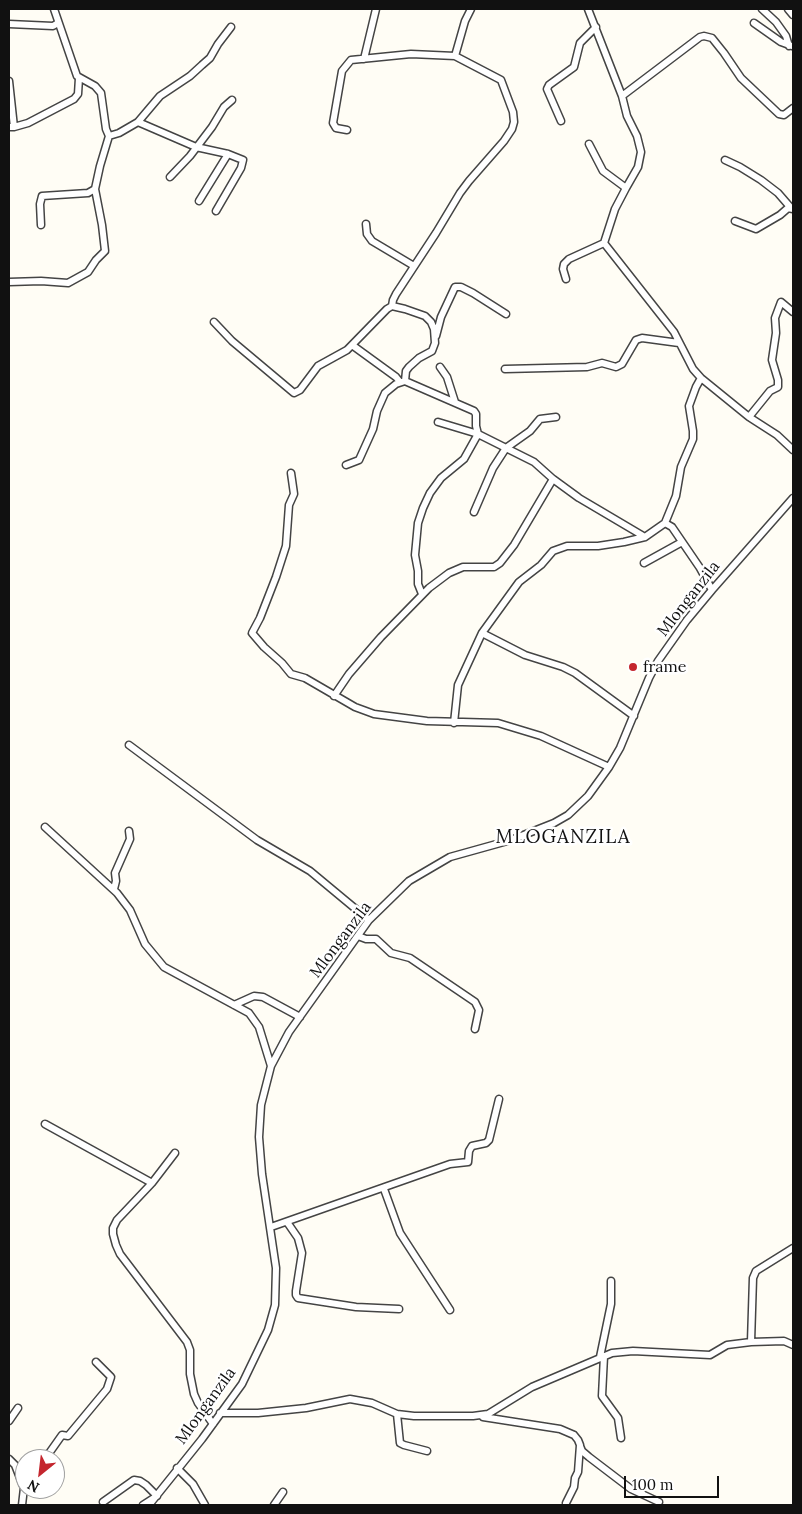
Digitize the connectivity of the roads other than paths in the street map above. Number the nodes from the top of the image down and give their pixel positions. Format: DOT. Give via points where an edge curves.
graph roads {
  1 [pos="54,9"];
  2 [pos="376,9"];
  3 [pos="471,9"];
  4 [pos="588,9"];
  5 [pos="762,9"];
  6 [pos="788,9"];
  7 [pos="793,15"];
  8 [pos="58,23"];
  9 [pos="754,23"];
  10 [pos="9,24"];
  11 [pos="231,27"];
  12 [pos="596,27"];
  13 [pos="791,46"];
  14 [pos="455,56"];
  15 [pos="364,59"];
  16 [pos="79,78"];
  17 [pos="9,81"];
  18 [pos="622,96"];
  19 [pos="232,100"];
  20 [pos="793,108"];
  21 [pos="562,121"];
  22 [pos="138,122"];
  23 [pos="11,127"];
  24 [pos="347,130"];
  25 [pos="109,136"];
  26 [pos="589,144"];
  27 [pos="196,147"];
  28 [pos="228,154"];
  29 [pos="726,160"];
  30 [pos="170,177"];
  31 [pos="626,188"];
  32 [pos="95,189"];
  33 [pos="199,201"];
  34 [pos="792,209"];
  35 [pos="216,211"];
  36 [pos="735,221"];
  37 [pos="366,224"];
  38 [pos="41,225"];
  39 [pos="604,243"];
  40 [pos="414,266"];
  41 [pos="566,279"];
  42 [pos="9,282"];
  43 [pos="392,306"];
  44 [pos="793,312"];
  45 [pos="506,314"];
  46 [pos="214,322"];
  47 [pos="435,337"];
  48 [pos="679,343"];
  49 [pos="352,345"];
  50 [pos="440,366"];
  51 [pos="505,369"];
  52 [pos="701,378"];
  53 [pos="402,382"];
  54 [pos="455,402"];
  55 [pos="556,417"];
  56 [pos="749,417"];
  57 [pos="438,422"];
  58 [pos="478,434"];
  59 [pos="506,448"];
  60 [pos="793,450"];
  61 [pos="346,465"];
  62 [pos="291,474"];
  63 [pos="553,479"];
  64 [pos="793,498"];
  65 [pos="474,512"];
  66 [pos="665,523"];
  67 [pos="645,537"];
  68 [pos="682,542"];
  69 [pos="644,563"];
  70 [pos="712,590"];
  71 [pos="422,594"];
  72 [pos="482,633"];
  73 [pos="334,696"];
  74 [pos="634,716"];
  75 [pos="454,723"];
  76 [pos="128,744"];
  77 [pos="609,766"];
  78 [pos="45,828"];
  79 [pos="129,831"];
  80 [pos="114,889"];
  81 [pos="369,920"];
  82 [pos="358,936"];
  83 [pos="234,1005"];
  84 [pos="300,1017"];
  85 [pos="475,1029"];
  86 [pos="271,1066"];
  87 [pos="499,1099"];
  88 [pos="45,1124"];
  89 [pos="175,1153"];
  90 [pos="152,1183"];
  91 [pos="384,1188"];
  92 [pos="287,1222"];
  93 [pos="271,1227"];
  94 [pos="793,1248"];
  95 [pos="611,1282"];
  96 [pos="399,1309"];
  97 [pos="450,1310"];
  98 [pos="751,1342"];
  99 [pos="793,1345"];
  100 [pos="602,1356"];
  101 [pos="96,1362"];
  102 [pos="18,1408"];
  103 [pos="220,1413"];
  104 [pos="397,1414"];
  105 [pos="473,1416"];
  106 [pos="9,1421"];
  107 [pos="213,1424"];
  108 [pos="621,1438"];
  109 [pos="580,1445"];
  110 [pos="52,1449"];
  111 [pos="427,1451"];
  112 [pos="177,1468"];
  113 [pos="284,1492"];
  114 [pos="157,1496"];
  115 [pos="103,1502"];
  116 [pos="658,1502"];
  117 [pos="566,1503"];
  118 [pos="143,1505"];
  119 [pos="148,1505"];
  120 [pos="205,1505"];
  121 [pos="274,1505"];
  1 -- 8 [label="street"];
  2 -- 15 [label="street"];
  3 -- 14 [label="street"];
  4 -- 12 [label="street"];
  5 -- 13 [label="street" via="776,22"];
  6 -- 7 [label="street"];
  8 -- 10 [label="street" via="53,26"];
  8 -- 16 [label="street"];
  9 -- 13 [label="street"];
  11 -- 22 [label="street" via="210,58 160,96"];
  12 -- 18 [label="street"];
  12 -- 21 [label="street" via="580,43 574,67 547,89"];
  14 -- 15 [label="street" via="411,54"];
  14 -- 40 [label="street" via="502,82 514,122 504,141 468,181"];
  15 -- 24 [label="street" via="351,60 342,71 333,123 336,128"];
  16 -- 23 [label="street" via="75,99 28,123"];
  16 -- 25 [label="street" via="101,93"];
  17 -- 23 [label="street"];
  18 -- 20 [label="street" via="704,36 712,38 741,78 779,114 784,115"];
  18 -- 31 [label="street" via="640,146 638,167"];
  19 -- 27 [label="street"];
  22 -- 25 [label="street"];
  22 -- 27 [label="street"];
  25 -- 32 [label="street"];
  26 -- 31 [label="street" via="603,171"];
  27 -- 28 [label="street"];
  27 -- 30 [label="street"];
  28 -- 33 [label="street"];
  28 -- 35 [label="street" via="244,162"];
  29 -- 34 [label="street" via="761,180"];
  31 -- 39 [label="street"];
  32 -- 38 [label="street" via="88,193 42,196"];
  32 -- 42 [label="street" via="105,251 88,272 68,283"];
  34 -- 36 [label="street" via="788,208 756,229"];
  37 -- 40 [label="street" via="372,241"];
  39 -- 41 [label="street" via="569,259 563,269"];
  39 -- 48 [label="street" via="674,332"];
  40 -- 43 [label="street"];
  43 -- 47 [label="street" via="425,316 434,328"];
  43 -- 49 [label="street"];
  44 -- 56 [label="street" via="781,302 776,313 772,360 778,387 770,391"];
  45 -- 47 [label="street" via="473,293 455,287"];
  46 -- 49 [label="street" via="294,393 318,366"];
  47 -- 53 [label="street" via="434,349 409,367"];
  48 -- 51 [label="street" via="636,340 622,364 616,367 602,363 587,367"];
  48 -- 52 [label="street"];
  49 -- 53 [label="street"];
  50 -- 54 [label="street"];
  52 -- 56 [label="street"];
  52 -- 66 [label="street" via="689,406 692,439"];
  53 -- 54 [label="street"];
  53 -- 61 [label="street" via="393,386 381,400 359,460"];
  54 -- 58 [label="street" via="476,412"];
  55 -- 59 [label="street" via="540,419 530,431"];
  56 -- 60 [label="street"];
  57 -- 58 [label="street"];
  58 -- 59 [label="street"];
  58 -- 71 [label="street" via="460,464 441,478 422,508 415,555"];
  59 -- 63 [label="street" via="534,462"];
  59 -- 65 [label="street" via="492,468"];
  62 -- 73 [label="street" via="294,494 289,505 286,546 252,633 291,674 306,678"];
  63 -- 67 [label="street" via="599,511"];
  63 -- 71 [label="street" via="500,563 494,567 463,567"];
  64 -- 70 [label="street, Mlonganzila"];
  66 -- 67 [label="street"];
  66 -- 68 [label="street" via="672,527"];
  67 -- 72 [label="street" via="598,546 567,546 553,551 541,566 519,582"];
  68 -- 69 [label="street"];
  68 -- 70 [label="street"];
  70 -- 74 [label="street, Mlonganzila" via="658,662"];
  71 -- 73 [label="street" via="380,637"];
  72 -- 74 [label="street" via="525,655 575,673"];
  72 -- 75 [label="street" via="458,686"];
  73 -- 75 [label="street" via="374,714"];
  74 -- 77 [label="street, Mlonganzila"];
  75 -- 77 [label="street" via="508,725"];
  76 -- 81 [label="street" via="257,840 310,871"];
  77 -- 81 [label="street, Mlonganzila" via="588,796 568,815 531,833 450,858 409,881"];
  78 -- 80 [label="street"];
  79 -- 80 [label="street" via="130,838 115,873"];
  80 -- 83 [label="street" via="130,910 145,944 160,963"];
  81 -- 82 [label="street, Mlonganzila"];
  82 -- 84 [label="street, Mlonganzila"];
  82 -- 85 [label="street" via="376,939 391,953 410,958 475,1002 479,1010"];
  83 -- 84 [label="street" via="254,996 263,997"];
  83 -- 86 [label="street" via="249,1013 259,1027"];
  84 -- 86 [label="street, Mlonganzila"];
  86 -- 93 [label="street, Mlonganzila" via="260,1105 259,1137"];
  87 -- 91 [label="street" via="489,1140 472,1146 468,1162 450,1164"];
  88 -- 90 [label="street"];
  89 -- 90 [label="street"];
  90 -- 107 [label="street" via="117,1220 113,1228 116,1245 187,1342 194,1394"];
  91 -- 92 [label="street"];
  91 -- 97 [label="street" via="400,1233"];
  92 -- 93 [label="street"];
  92 -- 96 [label="street" via="298,1238 302,1253 296,1291 298,1298 356,1307"];
  93 -- 103 [label="street, Mlonganzila" via="276,1268 275,1305 268,1330 242,1384"];
  94 -- 98 [label="street" via="756,1271 753,1278"];
  95 -- 100 [label="street" via="611,1304"];
  98 -- 99 [label="street" via="784,1341"];
  98 -- 100 [label="street" via="727,1345 710,1355 633,1351"];
  100 -- 105 [label="street" via="532,1387 488,1414"];
  100 -- 108 [label="street" via="602,1396 618,1418"];
  101 -- 110 [label="street" via="111,1377 106,1390 68,1436 62,1435"];
  102 -- 106 [label="street"];
  103 -- 104 [label="street" via="306,1408 350,1399 372,1403"];
  103 -- 107 [label="street, Mlonganzila"];
  104 -- 105 [label="street"];
  104 -- 111 [label="street" via="400,1443"];
  105 -- 109 [label="street" via="560,1429 574,1435"];
  107 -- 112 [label="street, Mlonganzila"];
  109 -- 116 [label="street" via="589,1457 631,1488"];
  109 -- 117 [label="street" via="578,1472"];
  112 -- 114 [label="street, Mlonganzila"];
  112 -- 120 [label="street" via="193,1484"];
  113 -- 121 [label="street"];
  114 -- 115 [label="street" via="146,1485 134,1480"];
  114 -- 118 [label="street"];
  114 -- 119 [label="street, Mlonganzila"];
}
